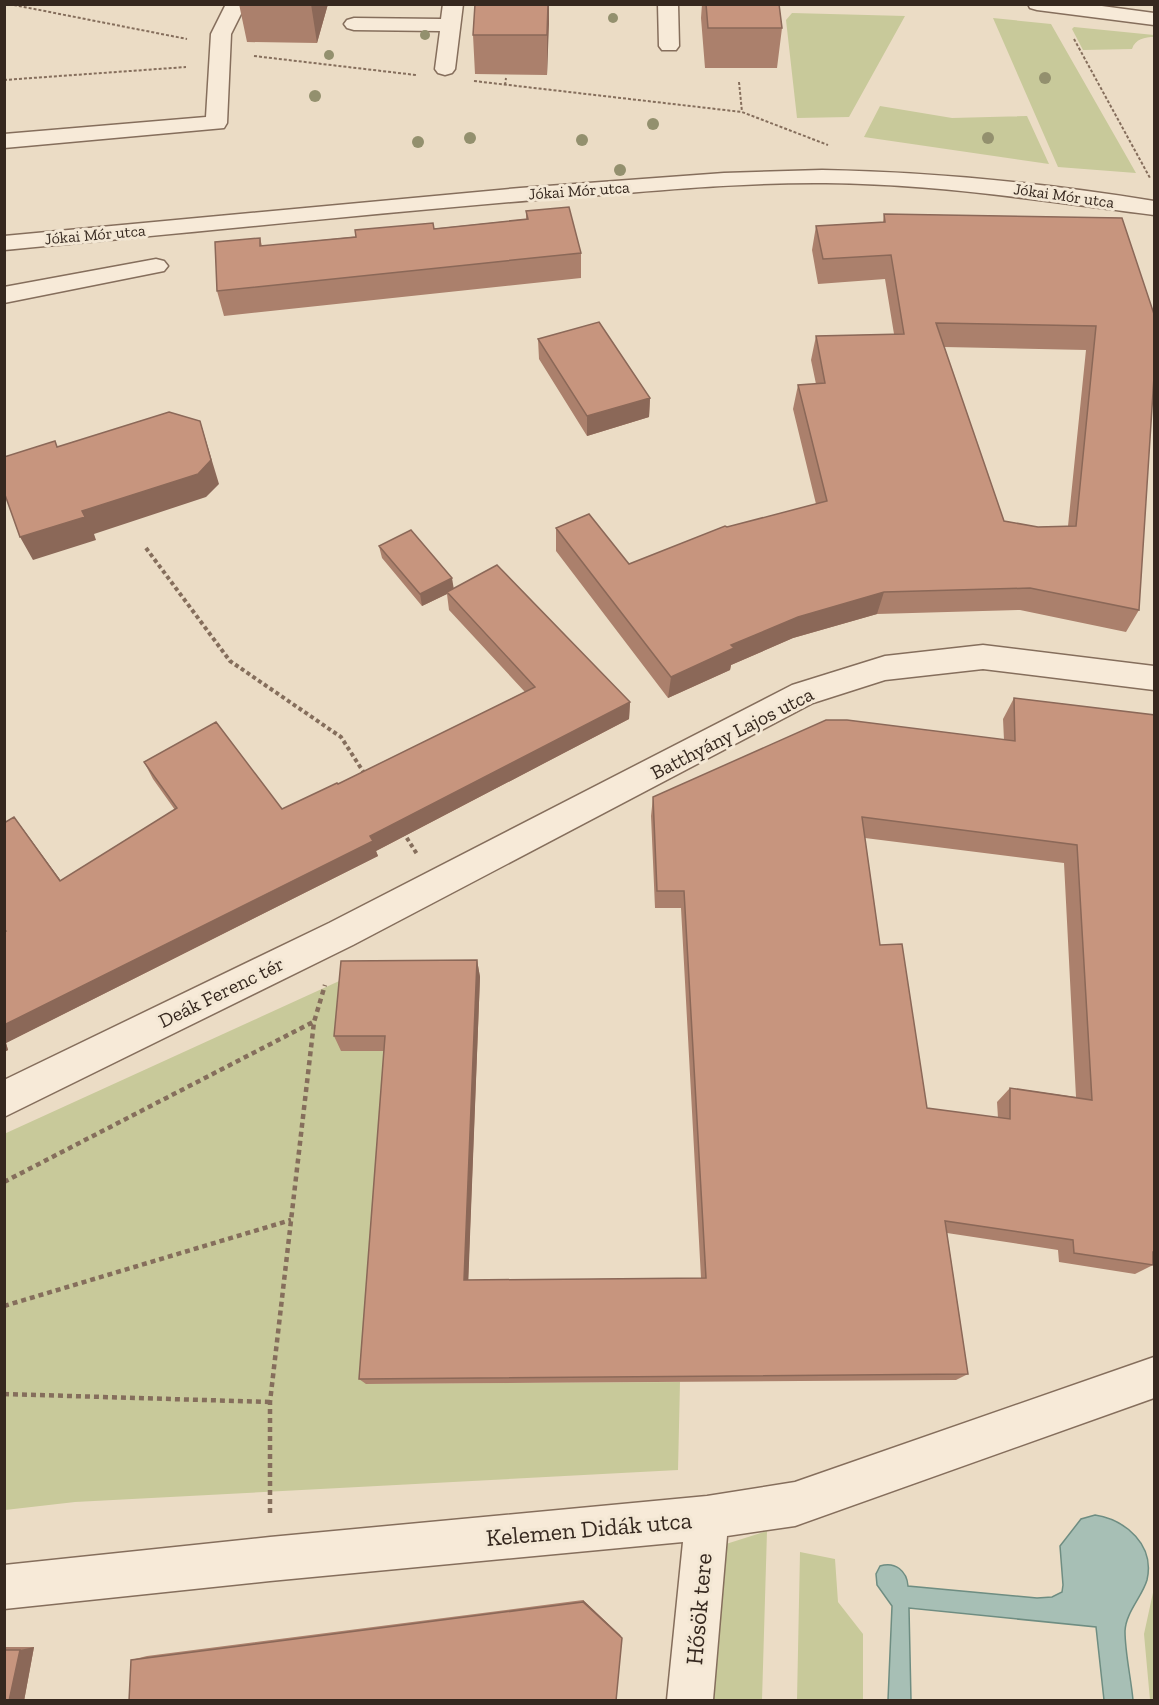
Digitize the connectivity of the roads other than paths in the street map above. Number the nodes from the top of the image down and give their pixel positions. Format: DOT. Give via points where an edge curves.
graph roads {
  1 [pos="236,4"];
  2 [pos="453,4"];
  3 [pos="668,4"];
  4 [pos="1047,6"];
  5 [pos="1147,14"];
  6 [pos="354,24"];
  7 [pos="451,25"];
  8 [pos="669,46"];
  9 [pos="445,69"];
  10 [pos="4,141"];
  11 [pos="1155,208"];
  12 [pos="4,243"];
  13 [pos="156,266"];
  14 [pos="4,295"];
  15 [pos="1155,678"];
  16 [pos="438,884"];
  17 [pos="4,1099"];
  18 [pos="1155,1378"];
  19 [pos="707,1518"];
  20 [pos="4,1587"];
  21 [pos="690,1701"];
  1 -- 10 [label="street" via="221,34 216,123"];
  2 -- 7 [label="street"];
  3 -- 8 [label="street"];
  4 -- 5 [label="street"];
  6 -- 7 [label="street"];
  7 -- 9 [label="street"];
  11 -- 12 [label="street, Jókai Mór utca" via="954,181 852,177 748,179 527,194"];
  13 -- 14 [label="street"];
  15 -- 16 [label="street, Batthyány Lajos utca" via="983,657 885,668 803,694"];
  16 -- 17 [label="street, Deák Ferenc tér"];
  18 -- 19 [label="street, Kelemen Didák utca" via="795,1503"];
  19 -- 20 [label="street, Kelemen Didák utca"];
  19 -- 21 [label="street, Hősök tere"];
}
